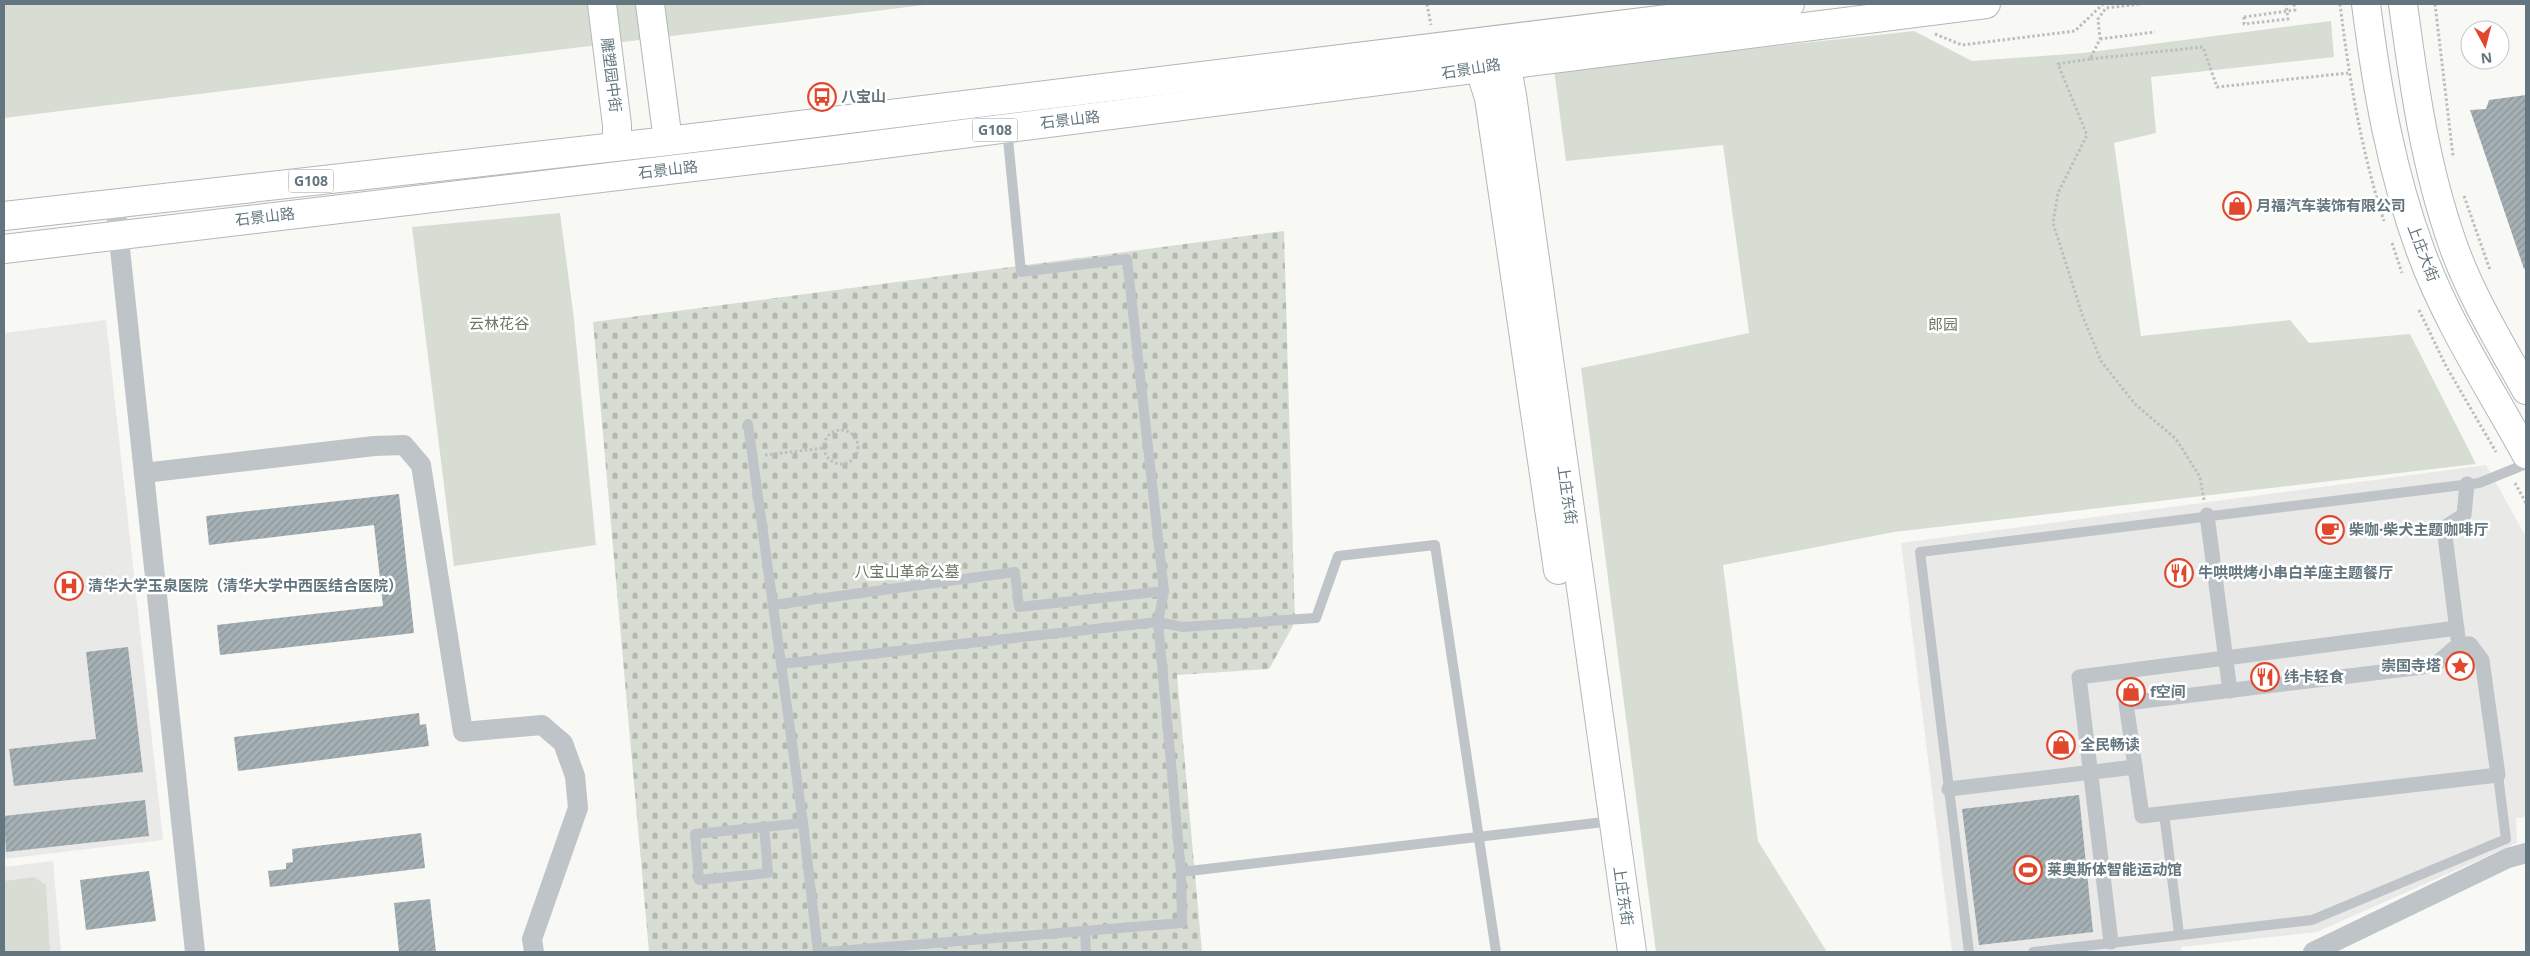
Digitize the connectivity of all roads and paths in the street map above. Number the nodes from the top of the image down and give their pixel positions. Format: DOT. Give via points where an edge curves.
graph roads {
  1 [pos="602,4"];
  2 [pos="650,4"];
  3 [pos="1790,4"];
  4 [pos="1986,4"];
  5 [pos="2104,4"];
  6 [pos="2139,4"];
  7 [pos="2286,4"];
  8 [pos="2294,4"];
  9 [pos="2366,4"];
  10 [pos="2402,4"];
  11 [pos="2435,4"];
  12 [pos="2155,32"];
  13 [pos="1932,33"];
  14 [pos="2100,39"];
  15 [pos="1504,51"];
  16 [pos="1477,54"];
  17 [pos="2090,59"];
  18 [pos="2348,72"];
  19 [pos="1007,128"];
  20 [pos="668,141"];
  21 [pos="617,146"];
  22 [pos="2454,162"];
  23 [pos="2460,187"];
  24 [pos="115,202"];
  25 [pos="4,216"];
  26 [pos="119,234"];
  27 [pos="4,249"];
  28 [pos="2493,279"];
  29 [pos="2526,390"];
  30 [pos="748,424"];
  31 [pos="824,448"];
  32 [pos="2526,454"];
  33 [pos="752,457"];
  34 [pos="2526,464"];
  35 [pos="144,473"];
  36 [pos="2466,484"];
  37 [pos="2207,515"];
  38 [pos="1164,591"];
  39 [pos="773,605"];
  40 [pos="1158,622"];
  41 [pos="2457,628"];
  42 [pos="2459,644"];
  43 [pos="2226,658"];
  44 [pos="781,664"];
  45 [pos="2230,691"];
  46 [pos="2135,767"];
  47 [pos="2090,772"];
  48 [pos="2498,775"];
  49 [pos="1949,789"];
  50 [pos="2164,813"];
  51 [pos="1603,822"];
  52 [pos="803,823"];
  53 [pos="764,826"];
  54 [pos="1480,836"];
  55 [pos="2526,853"];
  56 [pos="1181,872"];
  57 [pos="1085,930"];
  58 [pos="2179,934"];
  59 [pos="2111,942"];
  60 [pos="196,952"];
  61 [pos="534,952"];
  62 [pos="818,952"];
  63 [pos="825,952"];
  64 [pos="1086,952"];
  65 [pos="1496,952"];
  66 [pos="1613,952"];
  67 [pos="1632,952"];
  68 [pos="1969,952"];
  69 [pos="2032,952"];
  70 [pos="2313,952"];
  1 -- 21 [label="main road, 雕塑园中街"];
  2 -- 20 [label="main road"];
  3 -- 15 [label="main road, 石景山路 / G108"];
  4 -- 15 [label="main road, 石景山路 / G108" via="1898,16"];
  5 -- 13 [label="path" via="2075,31 1962,45"];
  6 -- 14 [label="path" via="2106,8 2098,19"];
  7 -- 8 [label="path, bridge" via="2287,11 2288,18 2244,24 2244,16 2252,16 2286,11 2295,10"];
  9 -- 32 [label="main road, 上庄大街" via="2384,127 2398,184 2421,253 2451,319"];
  10 -- 29 [label="main road, 上庄大街" via="2419,122 2453,245 2480,308"];
  11 -- 22 [label="path"];
  12 -- 14 [label="path"];
  14 -- 17 [label="path"];
  15 -- 16 [label="main road, 石景山路 / G108"];
  15 -- 51 [label="main road, 上庄东街"];
  16 -- 19 [label="main road, 石景山路 / G108" via="1403,79"];
  16 -- 20 [label="main road, 石景山路 / G108"];
  16 -- 51 [label="main road, 上庄东街" via="1491,108"];
  17 -- 18 [label="path" via="2203,47 2218,87"];
  17 -- 37 [label="path" via="2058,64 2087,135 2058,193 2053,223 2083,317 2101,361 2135,404 2176,439 2200,477"];
  19 -- 26 [label="main road, 石景山路 / G108"];
  19 -- 38 [label="lane" via="1021,272 1127,258"];
  20 -- 21 [label="main road, 石景山路 / G108"];
  21 -- 24 [label="main road, 石景山路 / G108"];
  23 -- 28 [label="path"];
  24 -- 25 [label="main road, 石景山路 / G108"];
  24 -- 26 [label="street"];
  26 -- 27 [label="main road, 石景山路 / G108"];
  26 -- 35 [label="street"];
  30 -- 33 [label="lane"];
  31 -- 31 [label="path" via="829,434 839,430 854,436 858,446 855,457 840,464 830,460"];
  31 -- 33 [label="path"];
  33 -- 39 [label="lane"];
  34 -- 36 [label="lane"];
  35 -- 60 [label="street"];
  35 -- 61 [label="street" via="404,445 420,465 463,732 542,725 563,743 575,776 578,808 532,939"];
  36 -- 37 [label="lane"];
  36 -- 41 [label="street" via="2464,515 2447,526 2445,536"];
  37 -- 43 [label="street"];
  37 -- 49 [label="lane" via="1920,552"];
  38 -- 39 [label="lane" via="1019,607 1015,572"];
  38 -- 40 [label="lane"];
  39 -- 44 [label="lane"];
  40 -- 44 [label="lane"];
  40 -- 54 [label="lane" via="1183,627 1316,618 1338,556 1435,545"];
  40 -- 56 [label="lane"];
  41 -- 42 [label="street"];
  41 -- 43 [label="street"];
  42 -- 45 [label="street" via="2438,662 2423,667"];
  42 -- 48 [label="street" via="2470,644 2482,660"];
  43 -- 45 [label="street"];
  43 -- 47 [label="street" via="2079,678"];
  44 -- 52 [label="lane"];
  45 -- 46 [label="street" via="2126,703"];
  46 -- 47 [label="street"];
  46 -- 50 [label="street" via="2142,816"];
  47 -- 49 [label="street"];
  47 -- 59 [label="street"];
  48 -- 50 [label="street"];
  48 -- 58 [label="lane" via="2506,839 2312,920"];
  49 -- 68 [label="lane"];
  50 -- 58 [label="lane"];
  51 -- 54 [label="lane"];
  51 -- 66 [label="main road, 上庄东街"];
  51 -- 67 [label="main road, 上庄东街"];
  52 -- 53 [label="lane"];
  52 -- 62 [label="lane"];
  53 -- 53 [label="lane" via="695,834 699,880 768,874"];
  54 -- 56 [label="lane"];
  54 -- 65 [label="lane"];
  55 -- 70 [label="street" via="2508,858"];
  56 -- 57 [label="lane" via="1182,923"];
  57 -- 63 [label="lane"];
  57 -- 64 [label="lane"];
  58 -- 59 [label="lane"];
  59 -- 69 [label="lane"];
}
